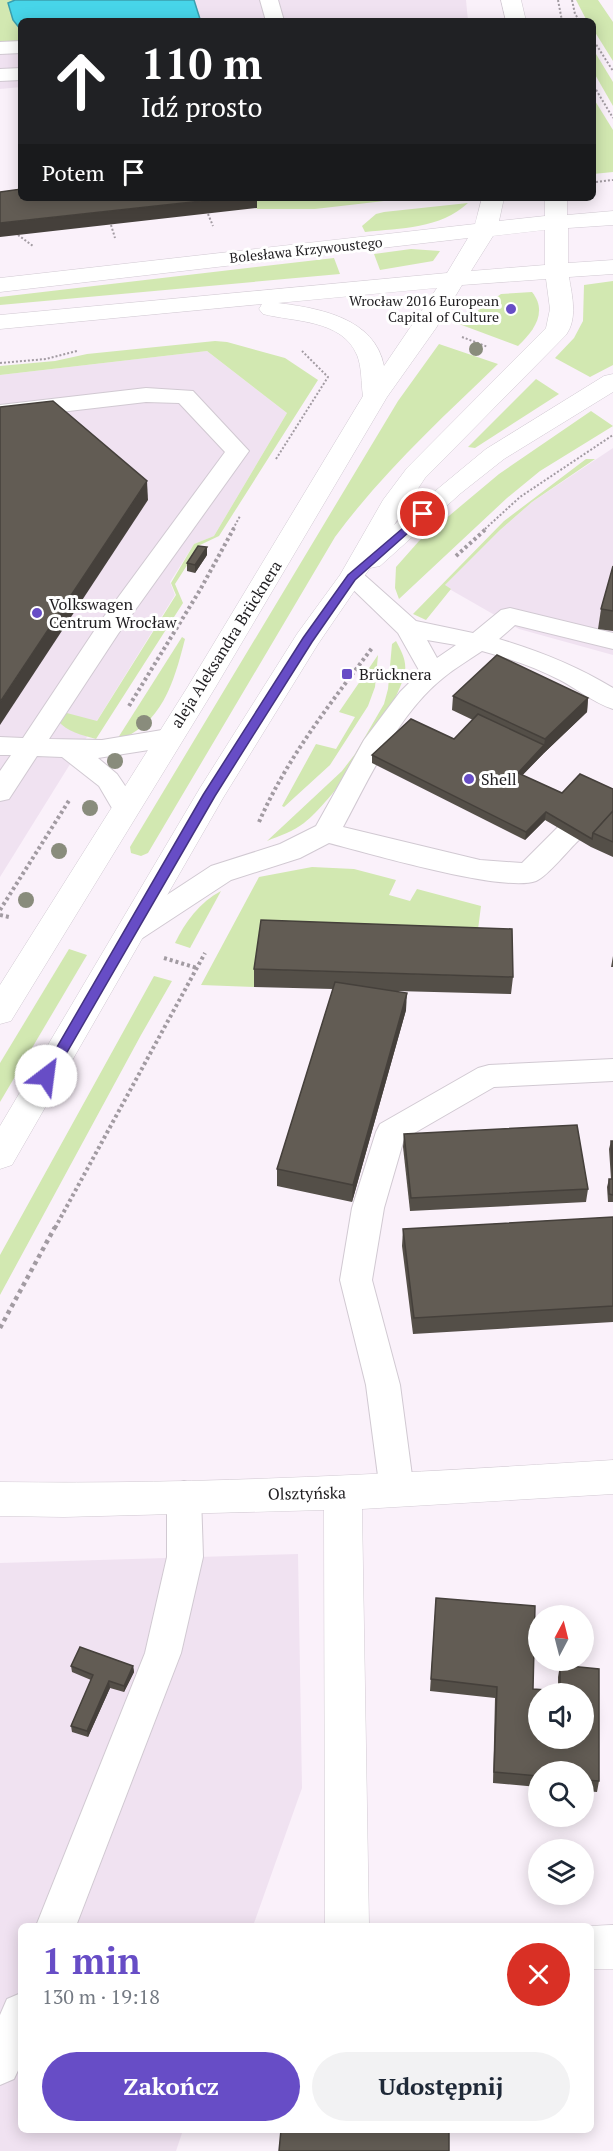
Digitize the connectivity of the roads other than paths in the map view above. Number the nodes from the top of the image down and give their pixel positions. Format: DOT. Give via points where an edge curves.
graph roads {
  1 [pos="269,0"];
  2 [pos="511,0"];
  3 [pos="274,18"];
  4 [pos="515,18"];
  5 [pos="18,47"];
  6 [pos="0,48"];
  7 [pos="18,74"];
  8 [pos="0,75"];
  9 [pos="492,201"];
  10 [pos="556,201"];
  11 [pos="613,218"];
  12 [pos="555,222"];
  13 [pos="485,230"];
  14 [pos="613,267"];
  15 [pos="557,272"];
  16 [pos="455,279"];
  17 [pos="0,285"];
  18 [pos="210,301"];
  19 [pos="0,322"];
  20 [pos="613,381"];
  21 [pos="375,396"];
  22 [pos="0,412"];
  23 [pos="351,577"];
  24 [pos="408,628"];
  25 [pos="479,640"];
  26 [pos="613,641"];
  27 [pos="433,674"];
  28 [pos="613,700"];
  29 [pos="168,738"];
  30 [pos="0,746"];
  31 [pos="30,746"];
  32 [pos="97,757"];
  33 [pos="0,792"];
  34 [pos="126,808"];
  35 [pos="569,832"];
  36 [pos="326,833"];
  37 [pos="131,932"];
  38 [pos="0,1012"];
  39 [pos="613,1070"];
  40 [pos="0,1156"];
  41 [pos="613,1477"];
  42 [pos="398,1491"];
  43 [pos="343,1493"];
  44 [pos="184,1496"];
  45 [pos="0,1499"];
  46 [pos="57,1923"];
  47 [pos="347,1923"];
  48 [pos="594,1947"];
  49 [pos="613,1947"];
  50 [pos="18,2020"];
  51 [pos="0,2065"];
  1 -- 3 [label="lane"];
  2 -- 4 [label="main road"];
  5 -- 6 [label="lane"];
  7 -- 8 [label="lane"];
  9 -- 13 [label="main road, aleja Aleksandra Brücknera"];
  10 -- 12 [label="main road"];
  11 -- 12 [label="main road, Bolesława Krzywoustego"];
  12 -- 13 [label="main road, Bolesława Krzywoustego"];
  12 -- 15 [label="main road"];
  13 -- 16 [label="main road, aleja Aleksandra Brücknera"];
  13 -- 17 [label="main road, Bolesława Krzywoustego"];
  14 -- 15 [label="main road"];
  15 -- 16 [label="main road"];
  15 -- 23 [label="main road" via="562,309 558,330 416,473"];
  16 -- 18 [label="main road"];
  16 -- 21 [label="main road, aleja Aleksandra Brücknera"];
  18 -- 19 [label="main road"];
  18 -- 21 [label="main road" via="310,314 339,325 368,351"];
  20 -- 23 [label="main road" via="495,454"];
  21 -- 29 [label="main road, aleja Aleksandra Brücknera"];
  22 -- 31 [label="lane" via="146,395 185,396 237,451 109,628"];
  23 -- 24 [label="lane"];
  23 -- 37 [label="main road" via="210,795"];
  24 -- 25 [label="lane"];
  24 -- 27 [label="lane"];
  25 -- 26 [label="lane" via="510,616"];
  25 -- 27 [label="lane"];
  25 -- 28 [label="lane" via="580,678"];
  27 -- 36 [label="lane" via="409,698 374,746"];
  29 -- 32 [label="lane"];
  29 -- 34 [label="main road, aleja Aleksandra Brücknera"];
  30 -- 31 [label="lane"];
  31 -- 32 [label="lane" via="67,747"];
  31 -- 33 [label="lane"];
  32 -- 34 [label="lane"];
  34 -- 38 [label="main road, aleja Aleksandra Brücknera"];
  35 -- 36 [label="lane" via="529,873 480,870"];
  36 -- 37 [label="lane" via="290,851 221,873"];
  37 -- 40 [label="main road"];
  39 -- 42 [label="lane" via="489,1076 391,1132 368,1208 356,1280 383,1384"];
  41 -- 42 [label="main road, Olsztyńska"];
  42 -- 43 [label="main road, Olsztyńska"];
  43 -- 44 [label="main road, Olsztyńska"];
  43 -- 47 [label="main road"];
  44 -- 45 [label="main road, Olsztyńska"];
  44 -- 46 [label="lane" via="185,1557 164,1653"];
  48 -- 49 [label="main road"];
  50 -- 51 [label="lane"];
}
